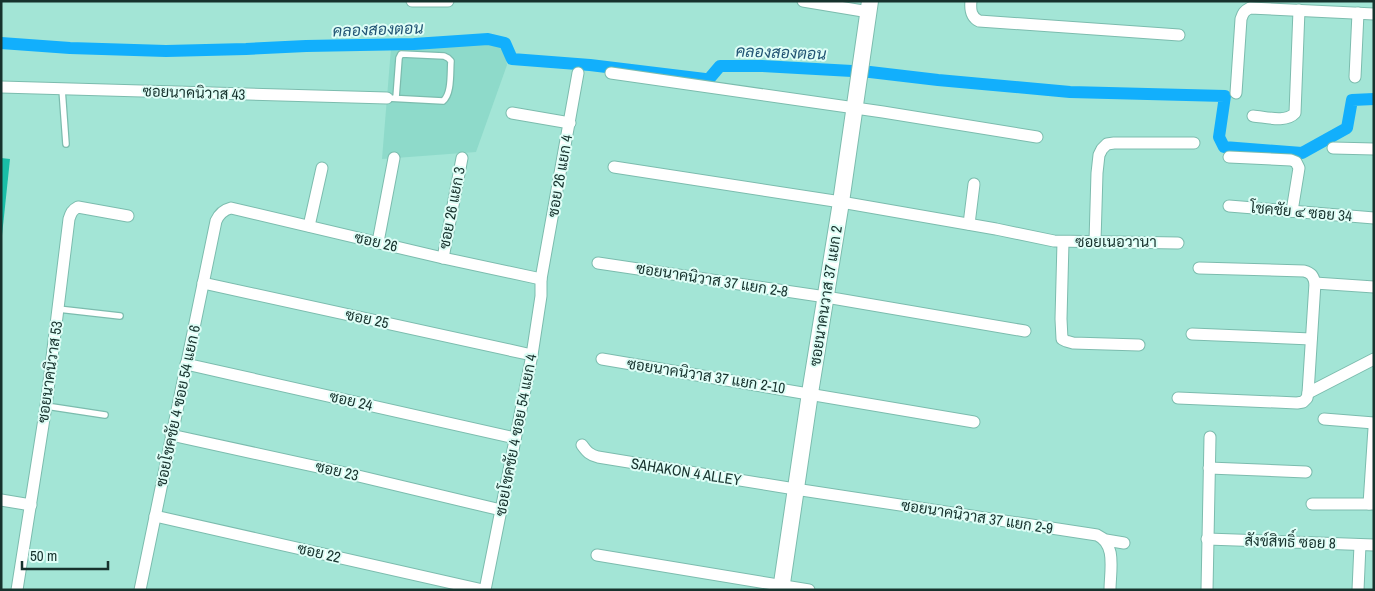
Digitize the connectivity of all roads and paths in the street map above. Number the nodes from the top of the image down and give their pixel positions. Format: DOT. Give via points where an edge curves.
graph roads {
  1 [pos="412,1"];
  2 [pos="448,1"];
  3 [pos="803,1"];
  4 [pos="971,1"];
  5 [pos="869,7"];
  6 [pos="1299,10"];
  7 [pos="1358,13"];
  8 [pos="1374,14"];
  9 [pos="1179,35"];
  10 [pos="578,73"];
  11 [pos="611,73"];
  12 [pos="1355,77"];
  13 [pos="1,87"];
  14 [pos="62,89"];
  15 [pos="1236,93"];
  16 [pos="392,98"];
  17 [pos="855,108"];
  18 [pos="512,113"];
  19 [pos="1253,116"];
  20 [pos="570,124"];
  21 [pos="1037,137"];
  22 [pos="1194,143"];
  23 [pos="66,144"];
  24 [pos="1333,148"];
  25 [pos="1374,149"];
  26 [pos="1229,157"];
  27 [pos="394,158"];
  28 [pos="462,158"];
  29 [pos="614,166"];
  30 [pos="322,168"];
  31 [pos="974,184"];
  32 [pos="841,202"];
  33 [pos="1229,206"];
  34 [pos="1292,211"];
  35 [pos="128,216"];
  36 [pos="1374,218"];
  37 [pos="216,221"];
  38 [pos="969,224"];
  39 [pos="309,226"];
  40 [pos="1059,241"];
  41 [pos="1095,241"];
  42 [pos="378,242"];
  43 [pos="1178,243"];
  44 [pos="443,258"];
  45 [pos="598,263"];
  46 [pos="1199,268"];
  47 [pos="541,279"];
  48 [pos="203,283"];
  49 [pos="1315,283"];
  50 [pos="1374,287"];
  51 [pos="826,298"];
  52 [pos="58,309"];
  53 [pos="120,316"];
  54 [pos="1025,331"];
  55 [pos="1192,334"];
  56 [pos="1311,339"];
  57 [pos="1139,345"];
  58 [pos="532,355"];
  59 [pos="602,359"];
  60 [pos="1374,359"];
  61 [pos="186,364"];
  62 [pos="810,393"];
  63 [pos="1308,393"];
  64 [pos="1178,398"];
  65 [pos="46,406"];
  66 [pos="105,415"];
  67 [pos="1324,419"];
  68 [pos="974,422"];
  69 [pos="1374,423"];
  70 [pos="1374,428"];
  71 [pos="171,435"];
  72 [pos="1210,437"];
  73 [pos="516,438"];
  74 [pos="582,445"];
  75 [pos="1209,468"];
  76 [pos="1306,472"];
  77 [pos="796,489"];
  78 [pos="1,500"];
  79 [pos="31,504"];
  80 [pos="1312,504"];
  81 [pos="1371,504"];
  82 [pos="501,510"];
  83 [pos="155,516"];
  84 [pos="1207,539"];
  85 [pos="1106,540"];
  86 [pos="1124,543"];
  87 [pos="1360,545"];
  88 [pos="1374,545"];
  89 [pos="597,555"];
  90 [pos="140,588"];
  91 [pos="781,588"];
  92 [pos="17,590"];
  93 [pos="153,590"];
  94 [pos="484,590"];
  95 [pos="809,590"];
  96 [pos="1110,590"];
  97 [pos="1206,590"];
  98 [pos="1358,590"];
  1 -- 2 [label="street"];
  3 -- 5 [label="street"];
  4 -- 9 [label="street" via="972,14 979,21"];
  5 -- 17 [label="street, ซอยนาคนวาส 37 แยก 2"];
  6 -- 7 [label="street"];
  6 -- 15 [label="street" via="1250,8 1243,12"];
  6 -- 19 [label="street" via="1295,113 1284,119"];
  7 -- 8 [label="street"];
  7 -- 12 [label="street"];
  10 -- 20 [label="street, ซอย 26 แยก 4"];
  11 -- 17 [label="street"];
  13 -- 14 [label="street, ซอยนาคนิวาส 43"];
  14 -- 16 [label="street, ซอยนาคนิวาส 43"];
  14 -- 23 [label="lane"];
  16 -- 16 [label="lane" via="443,101 449,93 451,61 444,56 401,54"];
  17 -- 21 [label="street"];
  17 -- 32 [label="street, ซอยนาคนวาส 37 แยก 2"];
  18 -- 20 [label="street"];
  20 -- 47 [label="street, ซอย 26 แยก 4"];
  22 -- 41 [label="street" via="1114,143 1102,148 1097,173"];
  24 -- 25 [label="street"];
  26 -- 34 [label="street" via="1296,162"];
  27 -- 42 [label="street"];
  28 -- 44 [label="street, ซอย 26 แยก 3"];
  29 -- 32 [label="street, ซอยเนอวานา"];
  30 -- 39 [label="street"];
  31 -- 38 [label="street"];
  32 -- 38 [label="street, ซอยเนอวานา"];
  32 -- 51 [label="street, ซอยนาคนวาส 37 แยก 2"];
  33 -- 34 [label="street, โชคชัย ๔ ซอย 34"];
  34 -- 36 [label="street, โชคชัย ๔ ซอย 34"];
  35 -- 52 [label="street, ซอยนาคนิวาส 53" via="74,209 69,219"];
  37 -- 39 [label="street, ซอย 26" via="221,212 231,208"];
  37 -- 48 [label="street, ซอยโชคชัย 4 ซอย 54 แยก 6"];
  38 -- 40 [label="street, ซอยเนอวานา"];
  39 -- 42 [label="street, ซอย 26"];
  40 -- 41 [label="street, ซอยเนอวานา"];
  40 -- 57 [label="street" via="1062,339 1073,343"];
  41 -- 43 [label="street, ซอยเนอวานา"];
  42 -- 44 [label="street, ซอย 26"];
  44 -- 47 [label="street, ซอย 26"];
  45 -- 51 [label="street, ซอยนาคนิวาส 37 แยก 2-8"];
  46 -- 49 [label="street" via="1304,271 1313,275"];
  47 -- 58 [label="street, ซอยโชคชัย 4 ซอย 54 แยก 4"];
  48 -- 58 [label="street, ซอย 25"];
  48 -- 61 [label="street, ซอยโชคชัย 4 ซอย 54 แยก 6"];
  49 -- 50 [label="street"];
  49 -- 56 [label="street"];
  51 -- 54 [label="street, ซอยนาคนิวาส 37 แยก 2-8"];
  51 -- 62 [label="street, ซอยนาคนวาส 37 แยก 2"];
  52 -- 53 [label="lane"];
  52 -- 65 [label="street, ซอยนาคนิวาส 53"];
  55 -- 56 [label="street"];
  56 -- 63 [label="street"];
  58 -- 73 [label="street, ซอยโชคชัย 4 ซอย 54 แยก 4"];
  59 -- 62 [label="street, ซอยนาคนิวาส 37 แยก 2-10"];
  60 -- 63 [label="street"];
  61 -- 71 [label="street, ซอยโชคชัย 4 ซอย 54 แยก 6"];
  61 -- 73 [label="street, ซอย 24"];
  62 -- 68 [label="street, ซอยนาคนิวาส 37 แยก 2-10"];
  62 -- 77 [label="street, ซอยนาคนวาส 37 แยก 2"];
  63 -- 64 [label="street" via="1303,402 1297,403"];
  65 -- 66 [label="lane"];
  65 -- 79 [label="street, ซอยนาคนิวาส 53"];
  67 -- 69 [label="street"];
  70 -- 81 [label="street"];
  71 -- 82 [label="street, ซอย 23"];
  71 -- 83 [label="street, ซอยโชคชัย 4 ซอย 54 แยก 6"];
  72 -- 75 [label="street"];
  73 -- 82 [label="street, ซอยโชคชัย 4 ซอย 54 แยก 4"];
  74 -- 77 [label="street, SAHAKON 4 ALLEY" via="586,452 598,457"];
  75 -- 76 [label="street"];
  75 -- 84 [label="street"];
  77 -- 85 [label="street, ซอยนาคนิวาส 37 แยก 2-9" via="1098,535"];
  77 -- 91 [label="street, ซอยนาคนวาส 37 แยก 2"];
  78 -- 79 [label="street"];
  79 -- 92 [label="street, ซอยนาคนิวาส 53"];
  80 -- 81 [label="street"];
  82 -- 94 [label="street, ซอยโชคชัย 4 ซอย 54 แยก 4"];
  83 -- 90 [label="street, ซอยโชคชัย 4 ซอย 54 แยก 6"];
  83 -- 94 [label="street, ซอย 22"];
  84 -- 87 [label="street, สังข์สิทธิ์ ซอย 8"];
  84 -- 97 [label="street"];
  85 -- 86 [label="street"];
  85 -- 96 [label="street" via="1111,550"];
  87 -- 88 [label="street, สังข์สิทธิ์ ซอย 8"];
  87 -- 98 [label="street"];
  89 -- 91 [label="street"];
  90 -- 93 [label="street"];
  91 -- 95 [label="street"];
}
